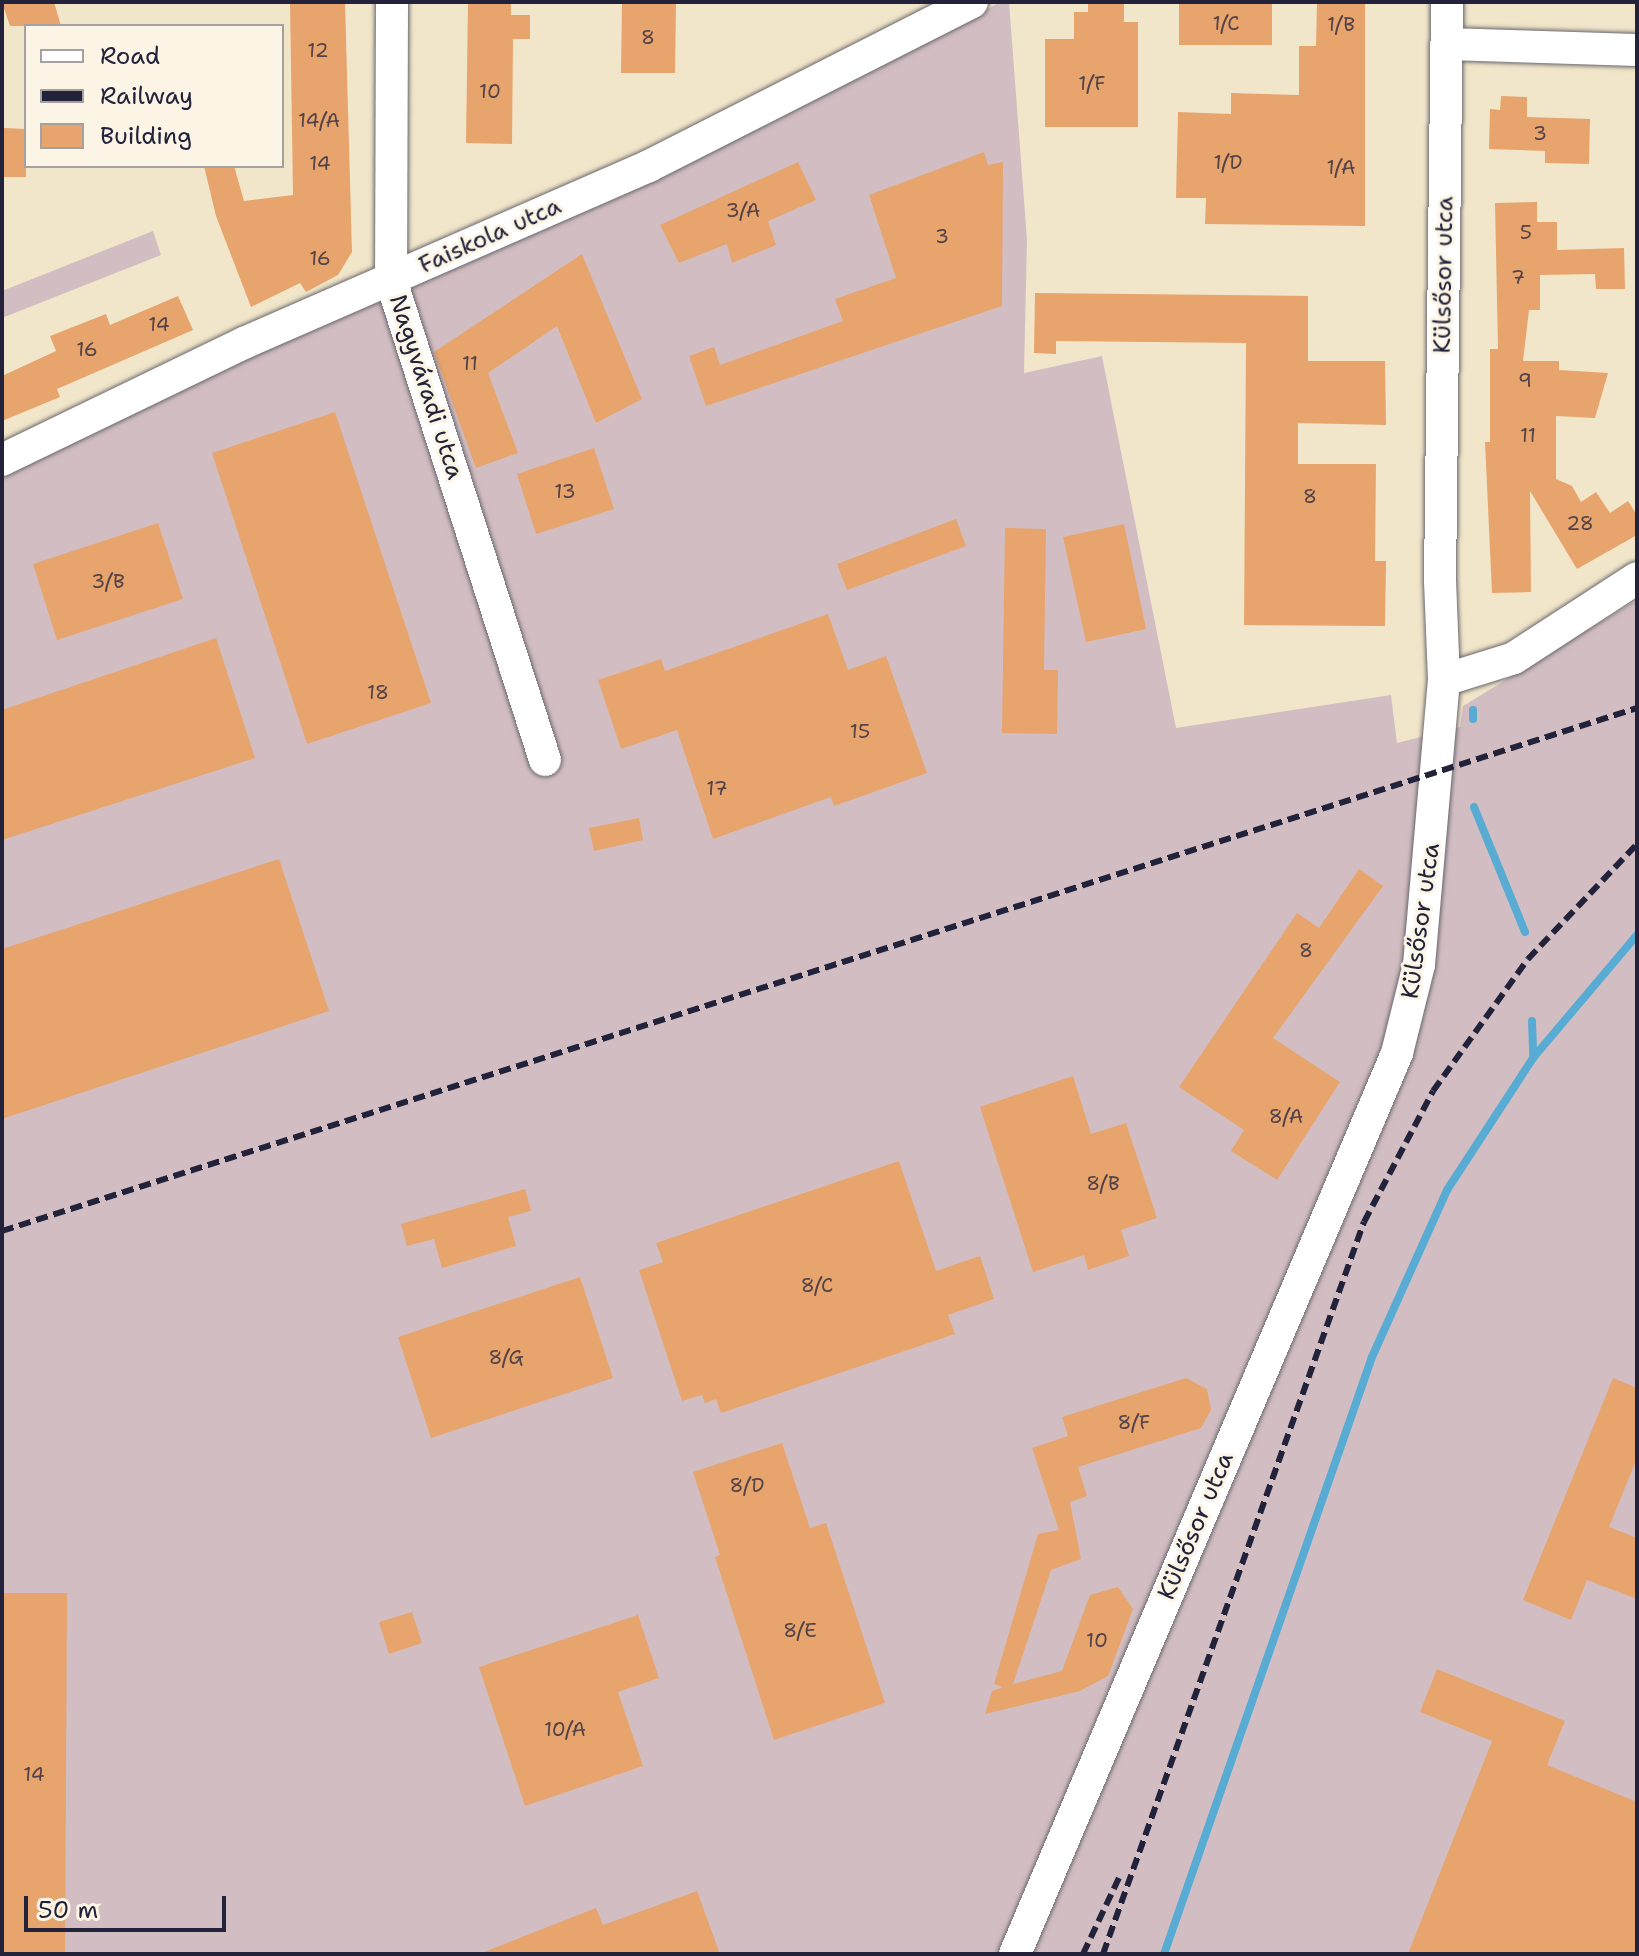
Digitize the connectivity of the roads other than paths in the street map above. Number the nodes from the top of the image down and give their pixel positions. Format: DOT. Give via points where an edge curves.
graph roads {
  1 [pos="392,2"];
  2 [pos="972,2"];
  3 [pos="1447,2"];
  4 [pos="1448,44"];
  5 [pos="1637,50"];
  6 [pos="391,280"];
  7 [pos="2,460"];
  8 [pos="1637,578"];
  9 [pos="1444,680"];
  10 [pos="545,760"];
  11 [pos="1015,1954"];
  1 -- 6 [label="street, Nagyváradi utca"];
  2 -- 6 [label="street, Faiskola utca" via="649,166"];
  3 -- 4 [label="street, Külsősor utca"];
  4 -- 5 [label="street"];
  4 -- 9 [label="street, Külsősor utca" via="1440,582"];
  6 -- 7 [label="street, Faiskola utca" via="244,343"];
  6 -- 10 [label="street, Nagyváradi utca"];
  8 -- 9 [label="street" via="1514,658"];
  9 -- 11 [label="street, Külsősor utca" via="1419,965 1397,1053"];
}
